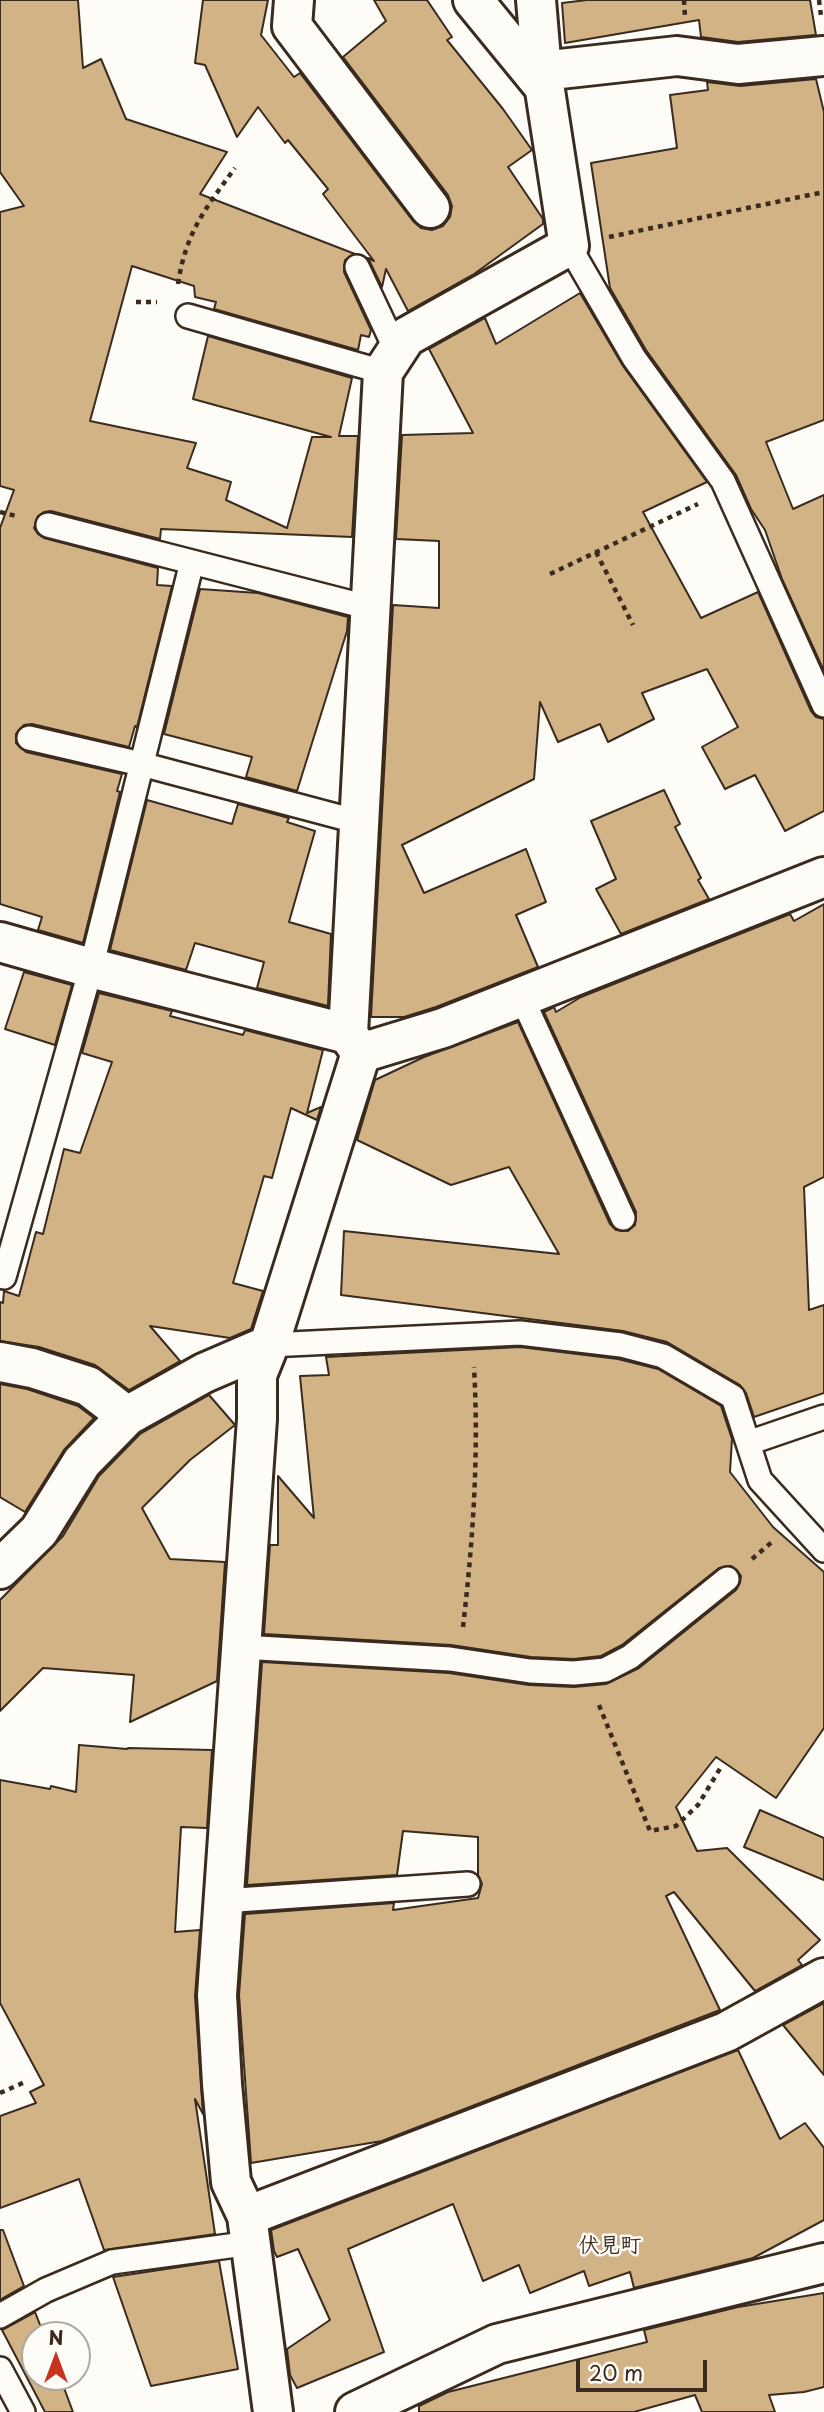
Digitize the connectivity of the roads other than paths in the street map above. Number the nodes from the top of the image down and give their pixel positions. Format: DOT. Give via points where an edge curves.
graph roads {
  1 [pos="294,0"];
  2 [pos="473,0"];
  3 [pos="536,0"];
  4 [pos="824,57"];
  5 [pos="544,80"];
  6 [pos="430,208"];
  7 [pos="569,246"];
  8 [pos="358,267"];
  9 [pos="188,316"];
  10 [pos="390,362"];
  11 [pos="48,525"];
  12 [pos="192,562"];
  13 [pos="371,608"];
  14 [pos="824,705"];
  15 [pos="29,738"];
  16 [pos="141,764"];
  17 [pos="359,822"];
  18 [pos="824,877"];
  19 [pos="0,942"];
  20 [pos="90,968"];
  21 [pos="522,998"];
  22 [pos="354,1044"];
  23 [pos="623,1218"];
  24 [pos="4,1277"];
  25 [pos="269,1345"];
  26 [pos="0,1362"];
  27 [pos="128,1416"];
  28 [pos="824,1417"];
  29 [pos="748,1443"];
  30 [pos="824,1550"];
  31 [pos="0,1569"];
  32 [pos="727,1580"];
  33 [pos="241,1647"];
  34 [pos="468,1884"];
  35 [pos="223,1901"];
  36 [pos="824,1979"];
  37 [pos="249,2229"];
  38 [pos="824,2263"];
  39 [pos="0,2316"];
  40 [pos="0,2369"];
  41 [pos="23,2412"];
  42 [pos="273,2412"];
  43 [pos="355,2412"];
  1 -- 6 [label="street" via="292,26"];
  2 -- 5 [label="street"];
  3 -- 5 [label="street"];
  4 -- 5 [label="street" via="738,64 677,56"];
  5 -- 7 [label="street"];
  7 -- 10 [label="street" via="406,337"];
  7 -- 14 [label="lane" via="634,358 723,481"];
  8 -- 10 [label="lane"];
  9 -- 10 [label="lane"];
  10 -- 13 [label="street"];
  11 -- 12 [label="lane"];
  12 -- 13 [label="lane"];
  12 -- 16 [label="lane"];
  13 -- 17 [label="street"];
  15 -- 16 [label="lane"];
  16 -- 17 [label="lane"];
  16 -- 20 [label="lane"];
  17 -- 22 [label="street"];
  18 -- 21 [label="street"];
  19 -- 20 [label="street"];
  20 -- 22 [label="street"];
  20 -- 24 [label="lane"];
  21 -- 22 [label="street" via="443,1028"];
  21 -- 23 [label="lane"];
  22 -- 25 [label="street"];
  25 -- 27 [label="street" via="204,1373"];
  25 -- 29 [label="lane" via="520,1333 621,1345 663,1356 733,1397"];
  25 -- 33 [label="street" via="257,1375"];
  26 -- 27 [label="street" via="88,1386"];
  27 -- 31 [label="street" via="82,1462 39,1531"];
  28 -- 29 [label="lane"];
  29 -- 30 [label="lane" via="760,1480"];
  32 -- 33 [label="lane" via="630,1657 605,1671 530,1671 460,1660"];
  33 -- 35 [label="street"];
  34 -- 35 [label="lane"];
  35 -- 37 [label="street" via="217,1995 222,2084 231,2182"];
  36 -- 37 [label="street" via="726,2032"];
  37 -- 39 [label="lane" via="112,2262"];
  37 -- 42 [label="street"];
  38 -- 43 [label="street" via="498,2344"];
  40 -- 41 [label="lane"];
}
